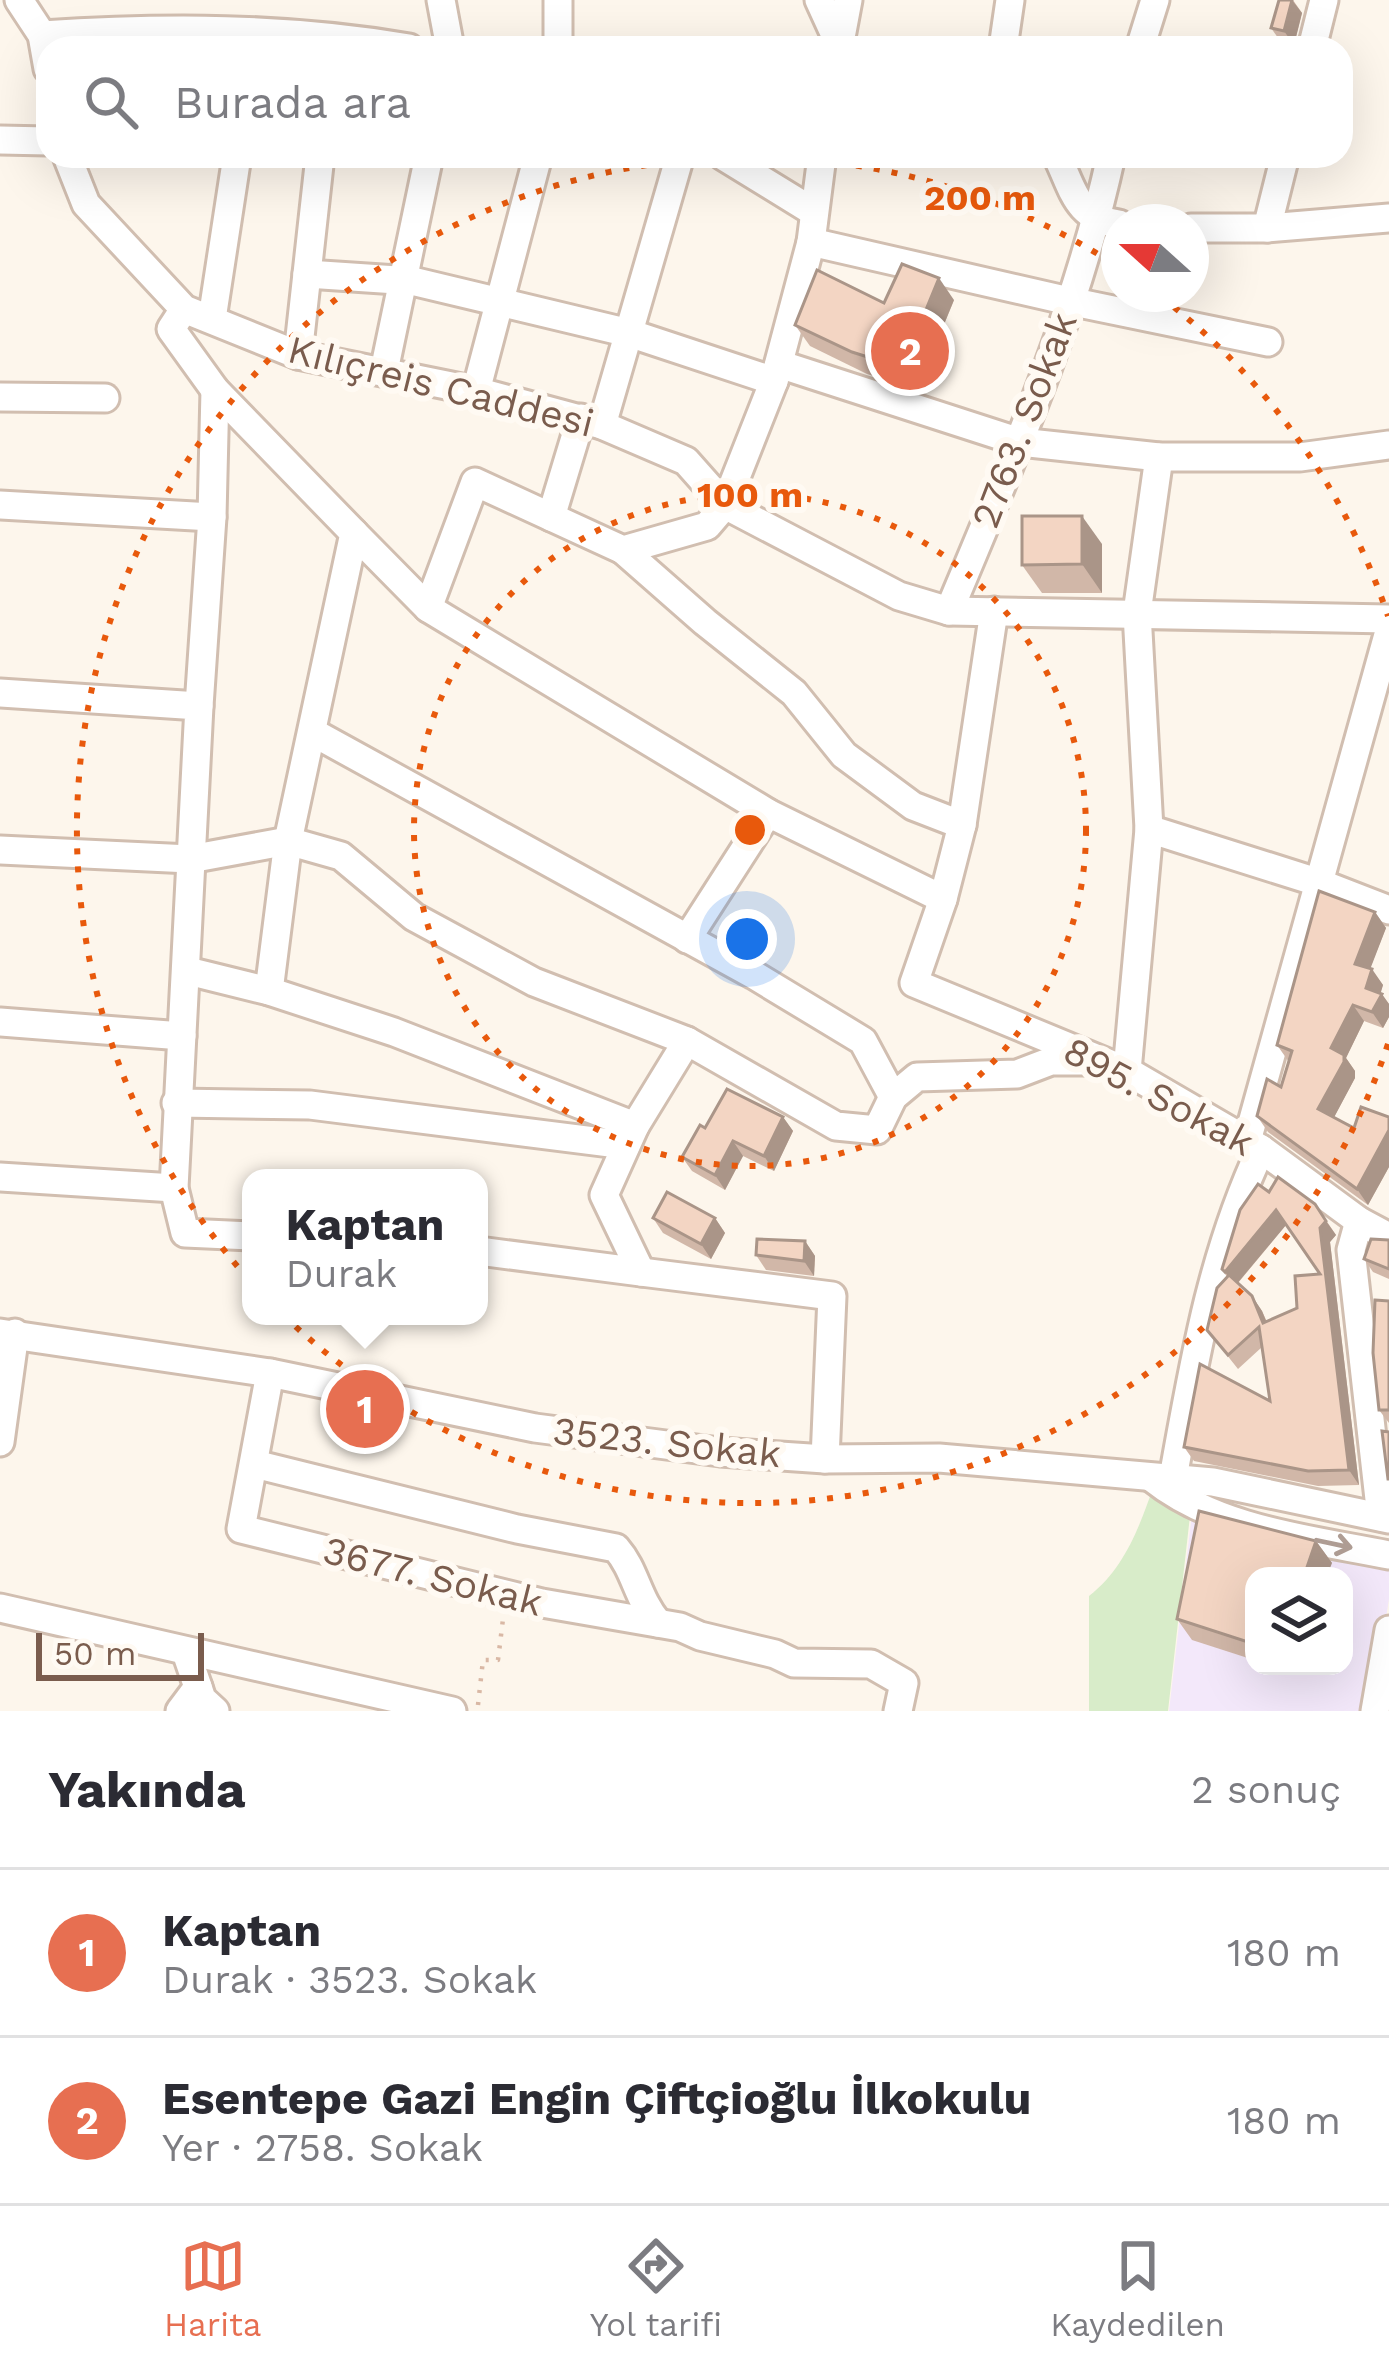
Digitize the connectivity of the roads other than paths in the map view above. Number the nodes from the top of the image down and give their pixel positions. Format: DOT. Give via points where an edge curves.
graph roads {
  1 [pos="19,0"];
  2 [pos="135,0"];
  3 [pos="249,0"];
  4 [pos="441,0"];
  5 [pos="559,0"];
  6 [pos="819,0"];
  7 [pos="848,0"];
  8 [pos="1010,0"];
  9 [pos="1155,0"];
  10 [pos="1324,0"];
  11 [pos="137,29"];
  12 [pos="42,34"];
  13 [pos="218,36"];
  14 [pos="252,36"];
  15 [pos="448,36"];
  16 [pos="558,36"];
  17 [pos="835,36"];
  18 [pos="842,36"];
  19 [pos="1005,36"];
  20 [pos="1144,36"];
  21 [pos="1315,36"];
  22 [pos="0,140"];
  23 [pos="36,141"];
  24 [pos="72,168"];
  25 [pos="235,168"];
  26 [pos="319,168"];
  27 [pos="426,168"];
  28 [pos="535,168"];
  29 [pos="677,168"];
  30 [pos="742,168"];
  31 [pos="820,168"];
  32 [pos="1063,168"];
  33 [pos="1111,168"];
  34 [pos="1282,168"];
  35 [pos="1109,204"];
  36 [pos="814,212"];
  37 [pos="1389,218"];
  38 [pos="1101,219"];
  39 [pos="1209,227"];
  40 [pos="1268,228"];
  41 [pos="1101,237"];
  42 [pos="811,242"];
  43 [pos="308,274"];
  44 [pos="402,281"];
  45 [pos="500,302"];
  46 [pos="1069,302"];
  47 [pos="184,309"];
  48 [pos="212,319"];
  49 [pos="629,333"];
  50 [pos="1268,342"];
  51 [pos="298,355"];
  52 [pos="385,371"];
  53 [pos="776,372"];
  54 [pos="215,390"];
  55 [pos="476,391"];
  56 [pos="0,397"];
  57 [pos="106,398"];
  58 [pos="591,421"];
  59 [pos="1020,442"];
  60 [pos="1389,445"];
  61 [pos="1159,458"];
  62 [pos="0,505"];
  63 [pos="725,506"];
  64 [pos="212,517"];
  65 [pos="551,517"];
  66 [pos="354,533"];
  67 [pos="623,550"];
  68 [pos="428,608"];
  69 [pos="949,611"];
  70 [pos="994,611"];
  71 [pos="1137,613"];
  72 [pos="1389,619"];
  73 [pos="1389,631"];
  74 [pos="0,693"];
  75 [pos="199,706"];
  76 [pos="314,733"];
  77 [pos="768,813"];
  78 [pos="962,825"];
  79 [pos="1149,829"];
  80 [pos="288,841"];
  81 [pos="0,850"];
  82 [pos="190,859"];
  83 [pos="1318,882"];
  84 [pos="943,899"];
  85 [pos="1389,910"];
  86 [pos="687,939"];
  87 [pos="188,971"];
  88 [pos="269,991"];
  89 [pos="0,1022"];
  90 [pos="182,1036"];
  91 [pos="687,1041"];
  92 [pos="1127,1071"];
  93 [pos="893,1097"];
  94 [pos="176,1103"];
  95 [pos="631,1135"];
  96 [pos="1254,1145"];
  97 [pos="0,1177"];
  98 [pos="174,1188"];
  99 [pos="1359,1221"];
  100 [pos="242,1236"];
  101 [pos="1389,1237"];
  102 [pos="488,1253"];
  103 [pos="641,1272"];
  104 [pos="7,1333"];
  105 [pos="270,1373"];
  106 [pos="0,1442"];
  107 [pos="825,1459"];
  108 [pos="255,1464"];
  109 [pos="1161,1476"];
  110 [pos="1385,1518"];
  111 [pos="1389,1556"];
  112 [pos="0,1608"];
  113 [pos="658,1623"];
  114 [pos="1389,1630"];
  115 [pos="186,1652"];
  116 [pos="198,1687"];
  117 [pos="179,1711"];
  118 [pos="215,1711"];
  119 [pos="452,1711"];
  120 [pos="898,1711"];
  121 [pos="1376,1711"];
  1 -- 12 [label="street"];
  2 -- 11 [label="street"];
  3 -- 14 [label="street"];
  4 -- 15 [label="street"];
  5 -- 16 [label="street"];
  6 -- 17 [label="street"];
  7 -- 18 [label="street"];
  8 -- 19 [label="street"];
  9 -- 20 [label="street"];
  10 -- 21 [label="street"];
  11 -- 12 [label="street"];
  11 -- 13 [label="street"];
  22 -- 23 [label="street"];
  24 -- 47 [label="street, Kılıçreis Caddesi" via="86,204"];
  25 -- 48 [label="street"];
  26 -- 43 [label="street"];
  27 -- 44 [label="street"];
  28 -- 45 [label="street"];
  29 -- 49 [label="street"];
  30 -- 36 [label="street"];
  31 -- 36 [label="street"];
  32 -- 38 [label="street" via="1082,209"];
  33 -- 35 [label="street, 2763. Sokak"];
  34 -- 40 [label="street"];
  36 -- 42 [label="street"];
  37 -- 40 [label="street"];
  39 -- 40 [label="street"];
  41 -- 46 [label="street, 2763. Sokak"];
  42 -- 46 [label="street"];
  42 -- 53 [label="street"];
  43 -- 44 [label="street"];
  43 -- 51 [label="street"];
  44 -- 45 [label="street"];
  44 -- 52 [label="street"];
  45 -- 49 [label="street"];
  45 -- 55 [label="street"];
  46 -- 50 [label="street"];
  46 -- 59 [label="street, 2763. Sokak"];
  47 -- 48 [label="street, Kılıçreis Caddesi"];
  47 -- 54 [label="street" via="171,329"];
  48 -- 51 [label="street, Kılıçreis Caddesi"];
  49 -- 53 [label="street"];
  49 -- 58 [label="street"];
  51 -- 52 [label="street, Kılıçreis Caddesi"];
  52 -- 55 [label="street, Kılıçreis Caddesi"];
  53 -- 59 [label="street"];
  53 -- 63 [label="street"];
  54 -- 64 [label="street"];
  54 -- 66 [label="street"];
  55 -- 58 [label="street, Kılıçreis Caddesi"];
  56 -- 57 [label="street"];
  58 -- 63 [label="street, Kılıçreis Caddesi" via="686,460"];
  58 -- 65 [label="street"];
  59 -- 61 [label="street"];
  59 -- 69 [label="street, 2763. Sokak"];
  60 -- 61 [label="street" via="1300,457"];
  61 -- 71 [label="street"];
  62 -- 64 [label="street"];
  63 -- 67 [label="street" via="707,526"];
  63 -- 69 [label="street, Kılıçreis Caddesi" via="899,596"];
  64 -- 75 [label="street"];
  65 -- 67 [label="street"];
  65 -- 68 [label="street" via="475,482"];
  66 -- 68 [label="street"];
  66 -- 76 [label="street"];
  67 -- 78 [label="street" via="794,693 844,755 913,806"];
  68 -- 77 [label="street"];
  69 -- 70 [label="street, Kılıçreis Caddesi"];
  70 -- 71 [label="street, Kılıçreis Caddesi"];
  70 -- 78 [label="street"];
  71 -- 72 [label="street, Kılıçreis Caddesi"];
  71 -- 79 [label="street"];
  73 -- 83 [label="street"];
  74 -- 75 [label="street"];
  75 -- 82 [label="street"];
  76 -- 80 [label="street"];
  76 -- 86 [label="street"];
  77 -- 84 [label="street"];
  77 -- 86 [label="street"];
  78 -- 84 [label="street"];
  79 -- 83 [label="street"];
  79 -- 92 [label="street"];
  80 -- 82 [label="street"];
  80 -- 88 [label="street"];
  80 -- 91 [label="street" via="341,856 414,917 534,982"];
  81 -- 82 [label="street"];
  82 -- 87 [label="street"];
  83 -- 85 [label="street"];
  83 -- 96 [label="street"];
  84 -- 92 [label="street, 895. Sokak" via="914,983"];
  86 -- 93 [label="street" via="863,1041"];
  87 -- 88 [label="street"];
  87 -- 90 [label="street"];
  88 -- 95 [label="street" via="394,1032"];
  89 -- 90 [label="street"];
  90 -- 94 [label="street"];
  91 -- 93 [label="street" via="836,1126 877,1130"];
  91 -- 95 [label="street"];
  92 -- 93 [label="street" via="1051,1061 1017,1074 917,1077"];
  92 -- 96 [label="street, 895. Sokak"];
  94 -- 95 [label="street" via="310,1105"];
  94 -- 98 [label="street"];
  95 -- 103 [label="street" via="604,1195"];
  96 -- 99 [label="street, 895. Sokak"];
  96 -- 109 [label="street"];
  97 -- 98 [label="street"];
  98 -- 100 [label="street" via="184,1233"];
  99 -- 101 [label="street, 895. Sokak"];
  99 -- 110 [label="street" via="1351,1250"];
  102 -- 103 [label="street"];
  103 -- 107 [label="street" via="832,1295"];
  104 -- 105 [label="street, 3523. Sokak"];
  104 -- 106 [label="street"];
  105 -- 107 [label="street, 3523. Sokak" via="535,1428"];
  105 -- 108 [label="street"];
  107 -- 109 [label="street, 3523. Sokak" via="939,1458"];
  108 -- 113 [label="street" via="616,1548"];
  108 -- 113 [label="street, 3677. Sokak" via="242,1529"];
  109 -- 110 [label="street, 3523. Sokak"];
  109 -- 111 [label="street, one-way" via="1209,1513"];
  112 -- 115 [label="street"];
  113 -- 120 [label="street, 3677. Sokak" via="794,1663 871,1664 904,1683"];
  114 -- 121 [label="street"];
  115 -- 116 [label="street"];
  115 -- 119 [label="street"];
  116 -- 117 [label="street"];
  116 -- 118 [label="street"];
}
